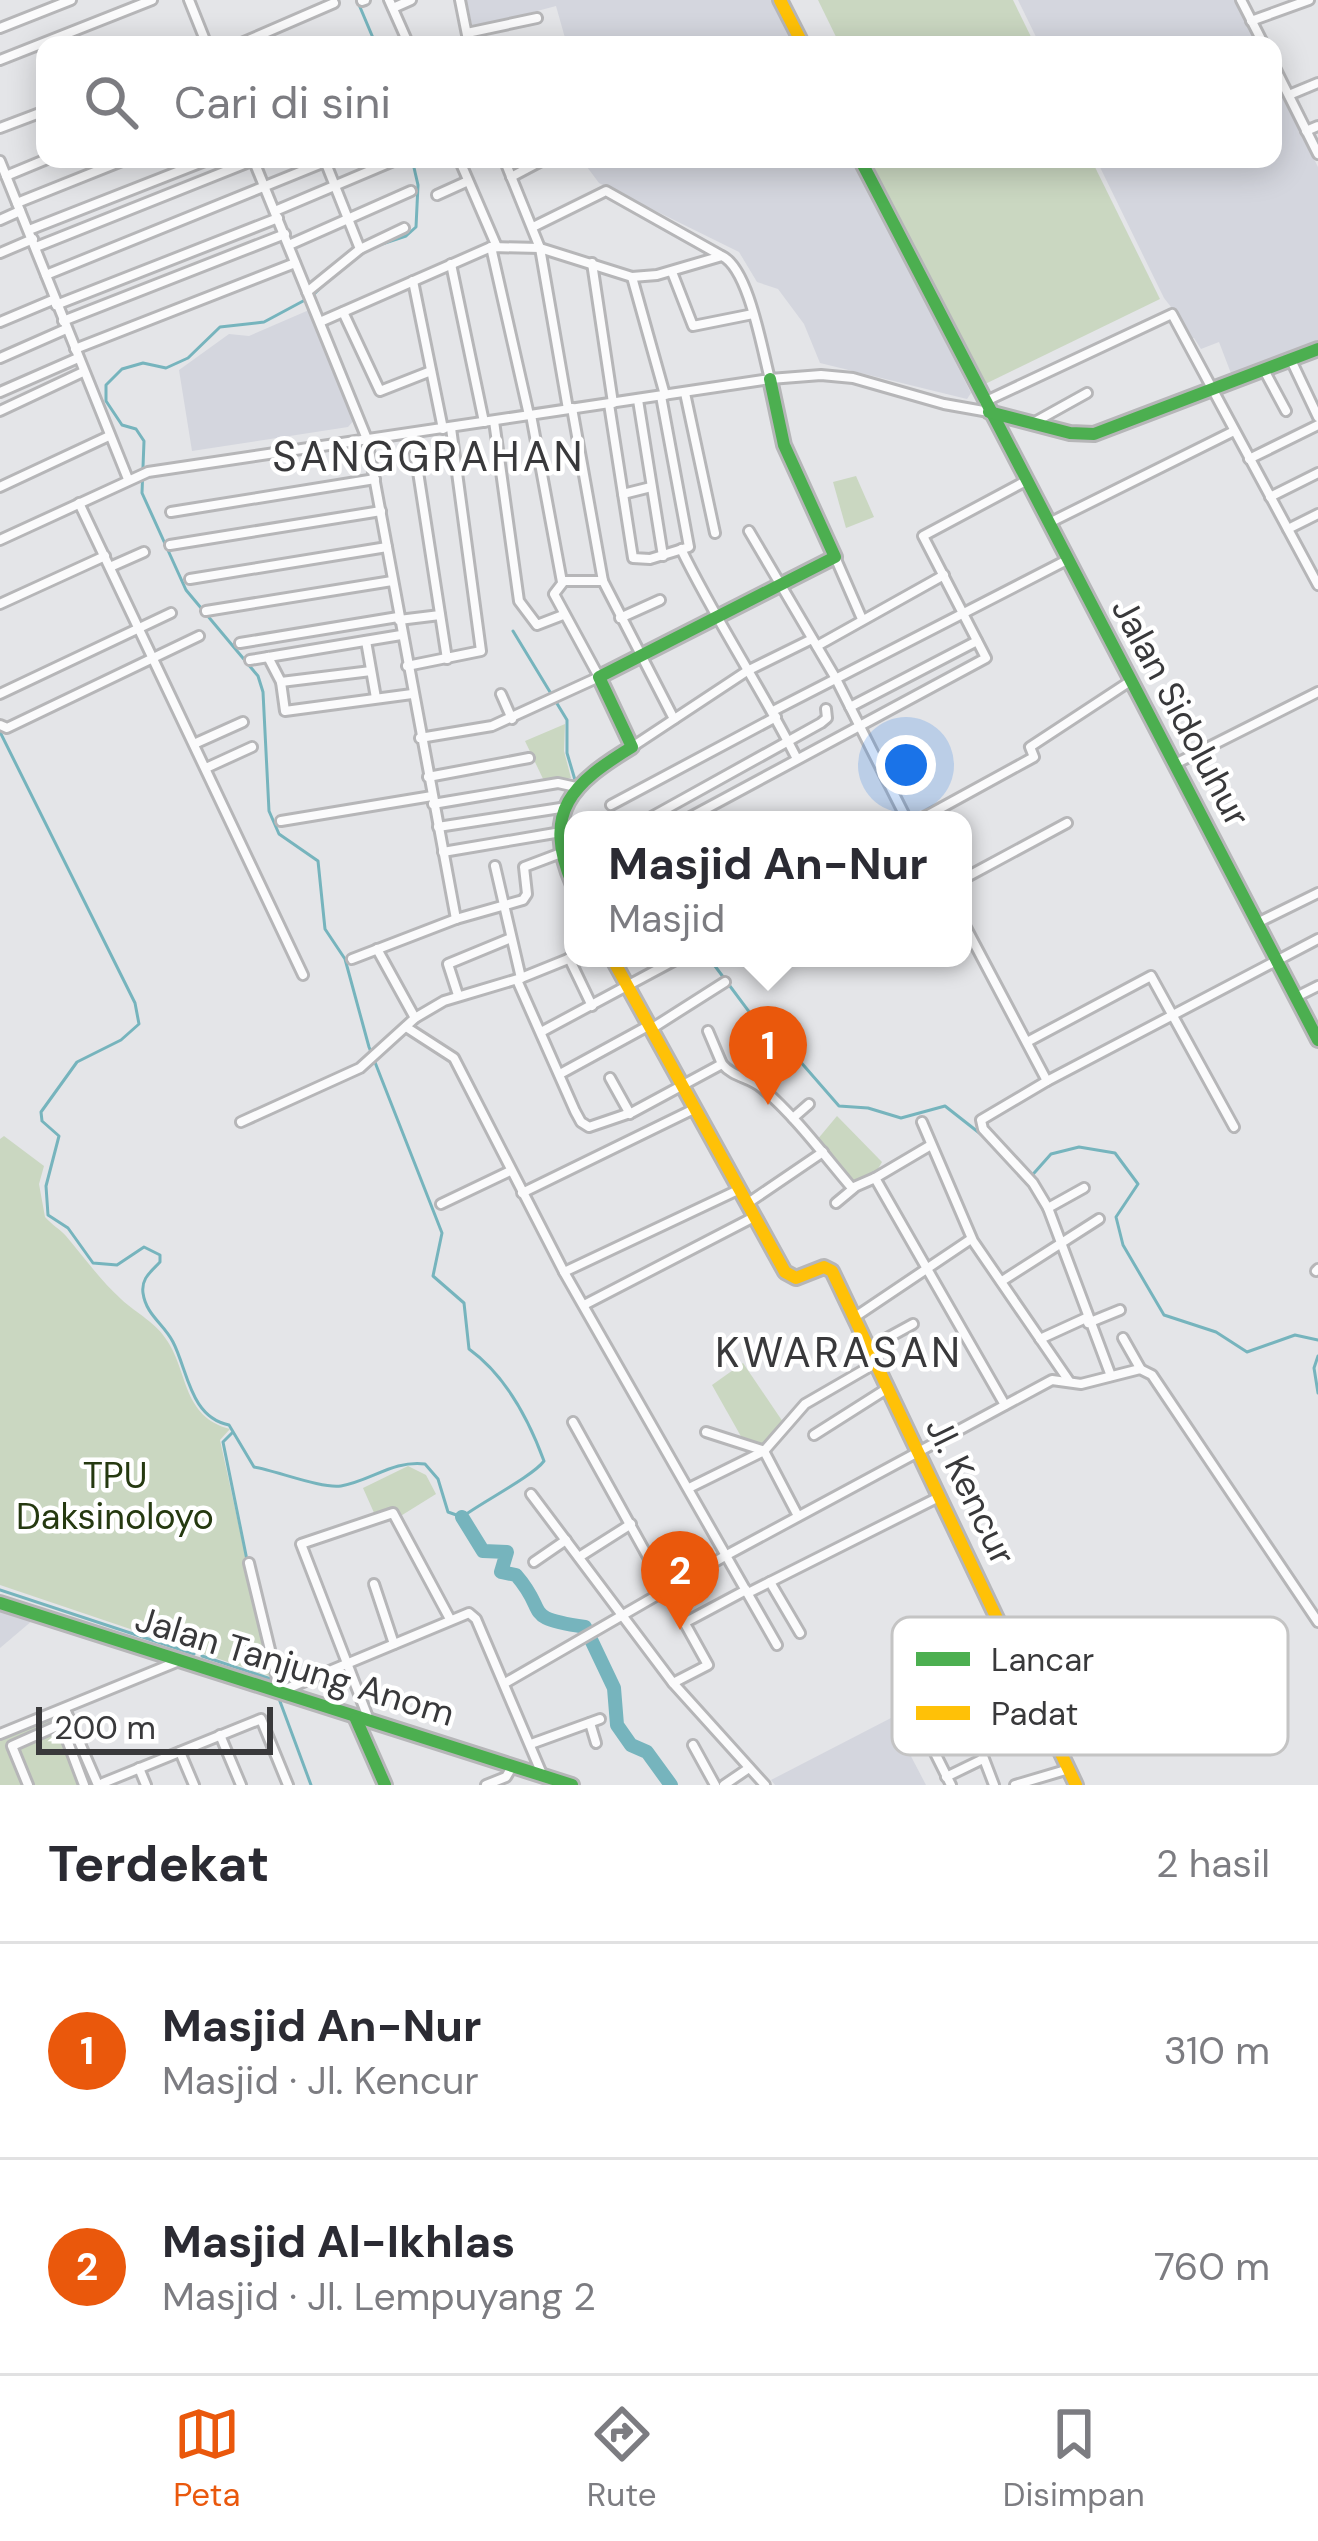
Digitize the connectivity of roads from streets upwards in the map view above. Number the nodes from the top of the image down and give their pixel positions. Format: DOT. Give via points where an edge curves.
graph roads {
  1 [pos="71,0"];
  2 [pos="152,0"];
  3 [pos="189,0"];
  4 [pos="411,0"];
  5 [pos="460,0"];
  6 [pos="780,0"];
  7 [pos="1241,0"];
  8 [pos="1309,0"];
  9 [pos="334,3"];
  10 [pos="391,4"];
  11 [pos="537,18"];
  12 [pos="1251,21"];
  13 [pos="0,28"];
  14 [pos="467,33"];
  15 [pos="61,36"];
  16 [pos="203,36"];
  17 [pos="258,36"];
  18 [pos="405,36"];
  19 [pos="468,36"];
  20 [pos="798,36"];
  21 [pos="1259,36"];
  22 [pos="36,46"];
  23 [pos="0,60"];
  24 [pos="1282,82"];
  25 [pos="1318,83"];
  26 [pos="1288,94"];
  27 [pos="36,114"];
  28 [pos="1318,125"];
  29 [pos="0,128"];
  30 [pos="1306,131"];
  31 [pos="1318,154"];
  32 [pos="0,160"];
  33 [pos="36,163"];
  34 [pos="107,168"];
  35 [pos="189,168"];
  36 [pos="232,168"];
  37 [pos="257,168"];
  38 [pos="310,168"];
  39 [pos="329,168"];
  40 [pos="376,168"];
  41 [pos="463,168"];
  42 [pos="508,168"];
  43 [pos="528,168"];
  44 [pos="865,168"];
  45 [pos="4,174"];
  46 [pos="511,177"];
  47 [pos="468,181"];
  48 [pos="334,185"];
  49 [pos="266,188"];
  50 [pos="411,191"];
  51 [pos="437,195"];
  52 [pos="18,207"];
  53 [pos="276,214"];
  54 [pos="347,218"];
  55 [pos="0,220"];
  56 [pos="532,227"];
  57 [pos="404,228"];
  58 [pos="284,233"];
  59 [pos="33,239"];
  60 [pos="289,245"];
  61 [pos="494,247"];
  62 [pos="540,248"];
  63 [pos="359,249"];
  64 [pos="0,253"];
  65 [pos="722,256"];
  66 [pos="295,263"];
  67 [pos="592,263"];
  68 [pos="451,264"];
  69 [pos="672,272"];
  70 [pos="46,275"];
  71 [pos="632,278"];
  72 [pos="412,281"];
  73 [pos="308,293"];
  74 [pos="56,302"];
  75 [pos="343,312"];
  76 [pos="753,314"];
  77 [pos="0,322"];
  78 [pos="320,322"];
  79 [pos="65,325"];
  80 [pos="1318,350"];
  81 [pos="76,353"];
  82 [pos="0,358"];
  83 [pos="1291,360"];
  84 [pos="431,370"];
  85 [pos="1264,370"];
  86 [pos="83,372"];
  87 [pos="770,380"];
  88 [pos="1211,388"];
  89 [pos="0,392"];
  90 [pos="686,393"];
  91 [pos="1087,393"];
  92 [pos="663,396"];
  93 [pos="638,400"];
  94 [pos="611,404"];
  95 [pos="986,407"];
  96 [pos="570,409"];
  97 [pos="0,411"];
  98 [pos="1286,411"];
  99 [pos="530,415"];
  100 [pos="489,421"];
  101 [pos="1318,421"];
  102 [pos="1031,424"];
  103 [pos="447,428"];
  104 [pos="1234,431"];
  105 [pos="412,433"];
  106 [pos="109,436"];
  107 [pos="367,439"];
  108 [pos="1250,459"];
  109 [pos="1318,473"];
  110 [pos="134,476"];
  111 [pos="375,479"];
  112 [pos="1024,482"];
  113 [pos="0,487"];
  114 [pos="652,487"];
  115 [pos="622,494"];
  116 [pos="1270,497"];
  117 [pos="79,503"];
  118 [pos="381,511"];
  119 [pos="171,512"];
  120 [pos="1318,514"];
  121 [pos="1048,523"];
  122 [pos="1288,529"];
  123 [pos="749,531"];
  124 [pos="715,533"];
  125 [pos="0,540"];
  126 [pos="170,545"];
  127 [pos="387,547"];
  128 [pos="681,550"];
  129 [pos="144,552"];
  130 [pos="105,556"];
  131 [pos="662,556"];
  132 [pos="835,557"];
  133 [pos="1067,560"];
  134 [pos="110,567"];
  135 [pos="944,575"];
  136 [pos="190,579"];
  137 [pos="392,580"];
  138 [pos="603,581"];
  139 [pos="562,582"];
  140 [pos="780,584"];
  141 [pos="1318,585"];
  142 [pos="660,600"];
  143 [pos="0,604"];
  144 [pos="206,611"];
  145 [pos="171,613"];
  146 [pos="963,614"];
  147 [pos="440,615"];
  148 [pos="563,615"];
  149 [pos="399,618"];
  150 [pos="620,618"];
  151 [pos="715,618"];
  152 [pos="862,619"];
  153 [pos="138,629"];
  154 [pos="401,635"];
  155 [pos="199,636"];
  156 [pos="977,640"];
  157 [pos="366,641"];
  158 [pos="241,643"];
  159 [pos="814,643"];
  160 [pos="641,656"];
  161 [pos="268,657"];
  162 [pos="152,658"];
  163 [pos="250,659"];
  164 [pos="447,659"];
  165 [pos="407,666"];
  166 [pos="371,671"];
  167 [pos="747,671"];
  168 [pos="599,677"];
  169 [pos="835,677"];
  170 [pos="1132,680"];
  171 [pos="281,682"];
  172 [pos="1318,692"];
  173 [pos="0,694"];
  174 [pos="412,694"];
  175 [pos="501,694"];
  176 [pos="376,698"];
  177 [pos="850,707"];
  178 [pos="826,709"];
  179 [pos="775,714"];
  180 [pos="512,718"];
  181 [pos="674,718"];
  182 [pos="243,722"];
  183 [pos="857,724"];
  184 [pos="0,725"];
  185 [pos="420,738"];
  186 [pos="788,740"];
  187 [pos="194,744"];
  188 [pos="252,747"];
  189 [pos="632,747"];
  190 [pos="796,757"];
  191 [pos="529,758"];
  192 [pos="1175,764"];
  193 [pos="206,768"];
  194 [pos="428,777"];
  195 [pos="576,787"];
  196 [pos="432,800"];
  197 [pos="611,805"];
  198 [pos="567,807"];
  199 [pos="566,811"];
  200 [pos="662,811"];
  201 [pos="701,811"];
  202 [pos="902,811"];
  203 [pos="935,811"];
  204 [pos="281,820"];
  205 [pos="1067,823"];
  206 [pos="438,826"];
  207 [pos="564,826"];
  208 [pos="563,832"];
  209 [pos="443,852"];
  210 [pos="560,853"];
  211 [pos="564,863"];
  212 [pos="495,866"];
  213 [pos="972,874"];
  214 [pos="1318,893"];
  215 [pos="503,905"];
  216 [pos="456,919"];
  217 [pos="1257,923"];
  218 [pos="511,938"];
  219 [pos="972,939"];
  220 [pos="1318,939"];
  221 [pos="376,949"];
  222 [pos="352,959"];
  223 [pos="564,960"];
  224 [pos="1276,960"];
  225 [pos="575,967"];
  226 [pos="617,967"];
  227 [pos="663,967"];
  228 [pos="303,975"];
  229 [pos="519,979"];
  230 [pos="725,982"];
  231 [pos="1318,986"];
  232 [pos="627,987"];
  233 [pos="458,995"];
  234 [pos="1296,997"];
  235 [pos="592,1006"];
  236 [pos="1174,1015"];
  237 [pos="415,1018"];
  238 [pos="406,1027"];
  239 [pos="649,1028"];
  240 [pos="707,1031"];
  241 [pos="541,1032"];
  242 [pos="1318,1040"];
  243 [pos="1027,1042"];
  244 [pos="722,1064"];
  245 [pos="560,1074"];
  246 [pos="610,1078"];
  247 [pos="1047,1081"];
  248 [pos="680,1086"];
  249 [pos="809,1104"];
  250 [pos="694,1109"];
  251 [pos="630,1114"];
  252 [pos="794,1118"];
  253 [pos="242,1122"];
  254 [pos="922,1122"];
  255 [pos="1234,1127"];
  256 [pos="931,1145"];
  257 [pos="823,1152"];
  258 [pos="510,1172"];
  259 [pos="875,1178"];
  260 [pos="854,1188"];
  261 [pos="1084,1188"];
  262 [pos="738,1190"];
  263 [pos="522,1193"];
  264 [pos="836,1203"];
  265 [pos="441,1204"];
  266 [pos="746,1204"];
  267 [pos="1048,1208"];
  268 [pos="754,1217"];
  269 [pos="1099,1219"];
  270 [pos="971,1239"];
  271 [pos="1060,1242"];
  272 [pos="926,1270"];
  273 [pos="563,1272"];
  274 [pos="1002,1281"];
  275 [pos="586,1304"];
  276 [pos="1120,1310"];
  277 [pos="854,1317"];
  278 [pos="1087,1320"];
  279 [pos="913,1324"];
  280 [pos="1123,1338"];
  281 [pos="1040,1339"];
  282 [pos="869,1348"];
  283 [pos="876,1364"];
  284 [pos="1140,1369"];
  285 [pos="1111,1376"];
  286 [pos="1070,1382"];
  287 [pos="888,1388"];
  288 [pos="1005,1405"];
  289 [pos="573,1421"];
  290 [pos="706,1432"];
  291 [pos="814,1435"];
  292 [pos="917,1450"];
  293 [pos="764,1451"];
  294 [pos="689,1488"];
  295 [pos="531,1494"];
  296 [pos="940,1496"];
  297 [pos="798,1516"];
  298 [pos="631,1524"];
  299 [pos="566,1540"];
  300 [pos="725,1556"];
  301 [pos="580,1557"];
  302 [pos="534,1562"];
  303 [pos="249,1563"];
  304 [pos="770,1582"];
  305 [pos="374,1584"];
  306 [pos="668,1588"];
  307 [pos="747,1592"];
  308 [pos="0,1603"];
  309 [pos="622,1615"];
  310 [pos="997,1617"];
  311 [pos="450,1619"];
  312 [pos="686,1622"];
  313 [pos="1318,1622"];
  314 [pos="800,1634"];
  315 [pos="394,1644"];
  316 [pos="777,1646"];
  317 [pos="179,1661"];
  318 [pos="350,1663"];
  319 [pos="505,1683"];
  320 [pos="673,1683"];
  321 [pos="279,1692"];
  322 [pos="65,1709"];
  323 [pos="369,1722"];
  324 [pos="0,1734"];
  325 [pos="220,1736"];
  326 [pos="596,1742"];
  327 [pos="531,1744"];
  328 [pos="693,1745"];
  329 [pos="180,1752"];
  330 [pos="984,1755"];
  331 [pos="1062,1755"];
  332 [pos="374,1760"];
  333 [pos="981,1760"];
  334 [pos="139,1768"];
  335 [pos="749,1768"];
  336 [pos="1069,1769"];
  337 [pos="542,1774"];
  338 [pos="509,1776"];
  339 [pos="949,1781"];
  340 [pos="100,1784"];
  341 [pos="28,1785"];
  342 [pos="84,1785"];
  343 [pos="146,1785"];
  344 [pos="194,1785"];
  345 [pos="241,1785"];
  346 [pos="288,1785"];
  347 [pos="386,1785"];
  348 [pos="486,1785"];
  349 [pos="572,1785"];
  350 [pos="719,1785"];
  351 [pos="765,1785"];
  352 [pos="994,1785"];
  353 [pos="1015,1785"];
  354 [pos="1076,1785"];
  1 -- 13 [label="street"];
  2 -- 15 [label="street"];
  3 -- 16 [label="street"];
  4 -- 10 [label="street"];
  5 -- 14 [label="street"];
  6 -- 20 [label="street"];
  7 -- 12 [label="street"];
  8 -- 12 [label="street"];
  9 -- 17 [label="street"];
  10 -- 18 [label="street"];
  11 -- 14 [label="street"];
  12 -- 21 [label="street"];
  14 -- 19 [label="street"];
  22 -- 23 [label="street"];
  24 -- 26 [label="street"];
  25 -- 26 [label="street"];
  26 -- 30 [label="street"];
  27 -- 29 [label="street"];
  28 -- 30 [label="street"];
  30 -- 31 [label="street"];
  32 -- 45 [label="street"];
  33 -- 45 [label="street"];
  34 -- 52 [label="street"];
  35 -- 59 [label="street"];
  36 -- 59 [label="street"];
  37 -- 49 [label="street"];
  38 -- 49 [label="street"];
  39 -- 48 [label="street"];
  40 -- 48 [label="street"];
  41 -- 47 [label="street"];
  42 -- 46 [label="street"];
  43 -- 46 [label="street"];
  44 -- 95 [label="street, Jalan Sidoluhur"];
  45 -- 52 [label="street"];
  46 -- 56 [label="street"];
  47 -- 51 [label="street"];
  47 -- 61 [label="street"];
  48 -- 53 [label="street"];
  48 -- 54 [label="street"];
  49 -- 53 [label="street"];
  49 -- 70 [label="street"];
  50 -- 54 [label="street"];
  52 -- 55 [label="street"];
  52 -- 59 [label="street"];
  53 -- 58 [label="street"];
  53 -- 74 [label="street"];
  54 -- 60 [label="street"];
  54 -- 63 [label="street"];
  56 -- 62 [label="street"];
  56 -- 65 [label="street" via="606,191"];
  57 -- 63 [label="street"];
  58 -- 60 [label="street"];
  58 -- 79 [label="street"];
  59 -- 64 [label="street"];
  59 -- 70 [label="street"];
  60 -- 66 [label="street"];
  61 -- 62 [label="street"];
  61 -- 68 [label="street"];
  61 -- 99 [label="street"];
  62 -- 67 [label="street"];
  62 -- 96 [label="street"];
  63 -- 73 [label="street"];
  65 -- 69 [label="street"];
  65 -- 76 [label="street"];
  66 -- 73 [label="street"];
  66 -- 81 [label="street"];
  67 -- 71 [label="street"];
  67 -- 94 [label="street"];
  68 -- 72 [label="street"];
  68 -- 100 [label="street"];
  69 -- 71 [label="street"];
  69 -- 76 [label="street" via="693,326"];
  70 -- 74 [label="street"];
  71 -- 92 [label="street"];
  72 -- 75 [label="street"];
  72 -- 84 [label="street"];
  73 -- 78 [label="street"];
  74 -- 77 [label="street"];
  74 -- 79 [label="street"];
  75 -- 78 [label="street"];
  75 -- 84 [label="street" via="380,391"];
  76 -- 87 [label="street"];
  78 -- 107 [label="street"];
  79 -- 81 [label="street"];
  79 -- 82 [label="street"];
  80 -- 83 [label="street"];
  81 -- 86 [label="street"];
  81 -- 89 [label="street"];
  83 -- 85 [label="street"];
  83 -- 101 [label="street"];
  84 -- 103 [label="street"];
  85 -- 88 [label="street"];
  85 -- 98 [label="street"];
  86 -- 97 [label="street"];
  86 -- 106 [label="street"];
  87 -- 90 [label="street"];
  87 -- 95 [label="street" via="853,378"];
  87 -- 132 [label="street" via="784,446"];
  88 -- 95 [label="street" via="1172,314"];
  88 -- 102 [label="street" via="1094,434"];
  88 -- 104 [label="street"];
  90 -- 92 [label="street"];
  90 -- 124 [label="street"];
  91 -- 102 [label="street"];
  92 -- 93 [label="street"];
  92 -- 128 [label="street" via="689,548"];
  93 -- 94 [label="street"];
  93 -- 114 [label="street"];
  94 -- 96 [label="street"];
  94 -- 115 [label="street"];
  95 -- 102 [label="street"];
  95 -- 112 [label="street, Jalan Sidoluhur"];
  96 -- 99 [label="street"];
  96 -- 138 [label="street"];
  99 -- 100 [label="street"];
  99 -- 139 [label="street"];
  100 -- 103 [label="street"];
  100 -- 148 [label="street" via="519,602 537,625"];
  101 -- 108 [label="street"];
  103 -- 105 [label="street"];
  103 -- 164 [label="street" via="482,651"];
  104 -- 108 [label="street"];
  104 -- 121 [label="street"];
  105 -- 107 [label="street"];
  105 -- 147 [label="street"];
  106 -- 110 [label="street"];
  106 -- 113 [label="street"];
  107 -- 110 [label="street"];
  107 -- 111 [label="street"];
  108 -- 116 [label="street"];
  109 -- 116 [label="street"];
  110 -- 117 [label="street"];
  111 -- 118 [label="street"];
  111 -- 119 [label="street"];
  112 -- 121 [label="street, Jalan Sidoluhur"];
  112 -- 135 [label="street" via="923,535"];
  114 -- 115 [label="street"];
  114 -- 131 [label="street"];
  115 -- 131 [label="street" via="632,558"];
  116 -- 122 [label="street"];
  117 -- 125 [label="street"];
  117 -- 130 [label="street"];
  118 -- 126 [label="street"];
  118 -- 127 [label="street"];
  120 -- 122 [label="street"];
  121 -- 133 [label="street, Jalan Sidoluhur"];
  122 -- 141 [label="street"];
  123 -- 140 [label="street"];
  127 -- 136 [label="street"];
  127 -- 137 [label="street"];
  128 -- 131 [label="street"];
  128 -- 151 [label="street"];
  129 -- 134 [label="street"];
  130 -- 134 [label="street"];
  130 -- 143 [label="street"];
  132 -- 140 [label="street"];
  132 -- 152 [label="street"];
  133 -- 146 [label="street"];
  133 -- 170 [label="street, Jalan Sidoluhur"];
  134 -- 153 [label="street"];
  135 -- 146 [label="street"];
  135 -- 152 [label="street"];
  137 -- 144 [label="street"];
  137 -- 149 [label="street"];
  138 -- 139 [label="street"];
  138 -- 150 [label="street"];
  139 -- 148 [label="street" via="554,594"];
  140 -- 151 [label="street"];
  140 -- 159 [label="street"];
  142 -- 150 [label="street"];
  145 -- 153 [label="street"];
  146 -- 156 [label="street"];
  146 -- 169 [label="street"];
  147 -- 149 [label="street"];
  147 -- 164 [label="street"];
  148 -- 168 [label="street"];
  149 -- 154 [label="street"];
  149 -- 158 [label="street"];
  150 -- 160 [label="street"];
  151 -- 160 [label="street"];
  151 -- 167 [label="street"];
  152 -- 159 [label="street"];
  153 -- 162 [label="street"];
  153 -- 173 [label="street"];
  154 -- 157 [label="street"];
  154 -- 165 [label="street"];
  155 -- 162 [label="street"];
  156 -- 177 [label="street"];
  156 -- 183 [label="street" via="986,658"];
  157 -- 161 [label="street"];
  157 -- 166 [label="street"];
  159 -- 167 [label="street"];
  159 -- 169 [label="street"];
  160 -- 168 [label="street"];
  160 -- 181 [label="street"];
  161 -- 163 [label="street"];
  161 -- 171 [label="street"];
  162 -- 184 [label="street"];
  162 -- 187 [label="street"];
  164 -- 165 [label="street"];
  165 -- 174 [label="street"];
  166 -- 171 [label="street"];
  166 -- 176 [label="street"];
  167 -- 179 [label="street"];
  167 -- 181 [label="street"];
  168 -- 180 [label="street"];
  168 -- 189 [label="street"];
  169 -- 177 [label="street"];
  169 -- 179 [label="street"];
  170 -- 192 [label="street, Jalan Sidoluhur"];
  170 -- 203 [label="street" via="1030,747 1034,757"];
  171 -- 176 [label="street" via="285,711"];
  172 -- 192 [label="street"];
  174 -- 176 [label="street"];
  174 -- 185 [label="street"];
  175 -- 180 [label="street"];
  177 -- 183 [label="street"];
  178 -- 186 [label="street" via="825,720"];
  179 -- 186 [label="street"];
  179 -- 197 [label="street"];
  180 -- 185 [label="street"];
  181 -- 189 [label="street"];
  182 -- 187 [label="street"];
  183 -- 190 [label="street"];
  183 -- 202 [label="street"];
  185 -- 194 [label="street"];
  186 -- 190 [label="street"];
  186 -- 200 [label="street"];
  187 -- 193 [label="street"];
  188 -- 193 [label="street"];
  189 -- 195 [label="street"];
  190 -- 201 [label="street"];
  191 -- 194 [label="street"];
  192 -- 217 [label="street, Jalan Sidoluhur"];
  193 -- 228 [label="street"];
  194 -- 196 [label="street"];
  195 -- 196 [label="street"];
  195 -- 198 [label="street"];
  196 -- 204 [label="street"];
  196 -- 206 [label="street"];
  198 -- 199 [label="street"];
  198 -- 206 [label="street"];
  205 -- 213 [label="street"];
  206 -- 209 [label="street"];
  207 -- 208 [label="street"];
  208 -- 209 [label="street"];
  208 -- 210 [label="street"];
  209 -- 216 [label="street"];
  210 -- 211 [label="street"];
  210 -- 215 [label="street" via="524,867 527,897"];
  212 -- 215 [label="street"];
  214 -- 217 [label="street"];
  215 -- 216 [label="street"];
  215 -- 218 [label="street"];
  216 -- 221 [label="street"];
  217 -- 224 [label="street, Jalan Sidoluhur"];
  218 -- 229 [label="street"];
  218 -- 233 [label="street" via="448,964"];
  219 -- 243 [label="street"];
  220 -- 224 [label="street"];
  221 -- 222 [label="street"];
  221 -- 237 [label="street"];
  223 -- 229 [label="street"];
  224 -- 234 [label="street, Jalan Sidoluhur"];
  224 -- 236 [label="street"];
  225 -- 235 [label="street"];
  226 -- 232 [label="street, Jl. Kencur"];
  227 -- 232 [label="street"];
  229 -- 233 [label="street"];
  229 -- 241 [label="street"];
  230 -- 239 [label="street"];
  231 -- 234 [label="street"];
  232 -- 235 [label="street"];
  232 -- 239 [label="street, Jl. Kencur"];
  233 -- 237 [label="street"];
  234 -- 242 [label="street, Jalan Sidoluhur"];
  235 -- 241 [label="street"];
  236 -- 243 [label="street" via="1150,976"];
  236 -- 247 [label="street"];
  236 -- 255 [label="street"];
  237 -- 238 [label="street"];
  238 -- 253 [label="street" via="352,1072"];
  238 -- 258 [label="street" via="454,1058"];
  239 -- 245 [label="street"];
  239 -- 248 [label="street, Jl. Kencur"];
  240 -- 244 [label="street"];
  241 -- 245 [label="street"];
  243 -- 247 [label="street"];
  244 -- 248 [label="street"];
  244 -- 252 [label="street" via="757,1082"];
  245 -- 251 [label="street" via="585,1126"];
  246 -- 251 [label="street"];
  247 -- 267 [label="street" via="980,1123"];
  248 -- 250 [label="street, Jl. Kencur"];
  248 -- 251 [label="street"];
  249 -- 252 [label="street"];
  250 -- 262 [label="street, Jl. Kencur"];
  250 -- 263 [label="street"];
  252 -- 257 [label="street"];
  254 -- 256 [label="street"];
  256 -- 259 [label="street"];
  256 -- 270 [label="street"];
  257 -- 260 [label="street"];
  257 -- 266 [label="street"];
  258 -- 263 [label="street"];
  258 -- 265 [label="street"];
  259 -- 260 [label="street"];
  259 -- 272 [label="street"];
  260 -- 264 [label="street"];
  261 -- 267 [label="street"];
  262 -- 266 [label="street, Jl. Kencur"];
  262 -- 273 [label="street"];
  263 -- 273 [label="street"];
  266 -- 268 [label="street, Jl. Kencur"];
  267 -- 271 [label="street"];
  268 -- 275 [label="street"];
  268 -- 277 [label="street, Jl. Kencur" via="787,1274 829,1268"];
  269 -- 271 [label="street"];
  270 -- 272 [label="street"];
  270 -- 274 [label="street"];
  271 -- 274 [label="street"];
  271 -- 278 [label="street"];
  272 -- 277 [label="street"];
  272 -- 288 [label="street"];
  273 -- 294 [label="street"];
  274 -- 281 [label="street"];
  276 -- 278 [label="street"];
  277 -- 282 [label="street, Jl. Kencur"];
  278 -- 281 [label="street"];
  278 -- 285 [label="street"];
  279 -- 282 [label="street"];
  280 -- 284 [label="street"];
  281 -- 286 [label="street"];
  282 -- 283 [label="street, Jl. Kencur"];
  283 -- 287 [label="street, Jl. Kencur"];
  283 -- 293 [label="street" via="805,1404"];
  284 -- 285 [label="street"];
  284 -- 313 [label="street"];
  285 -- 286 [label="street"];
  286 -- 288 [label="street" via="1052,1380"];
  287 -- 291 [label="street"];
  287 -- 292 [label="street, Jl. Kencur"];
  288 -- 292 [label="street"];
  289 -- 298 [label="street"];
  290 -- 293 [label="street"];
  292 -- 296 [label="street, Jl. Kencur"];
  292 -- 297 [label="street"];
  293 -- 294 [label="street"];
  293 -- 297 [label="street"];
  294 -- 300 [label="street"];
  295 -- 299 [label="street"];
  296 -- 304 [label="street"];
  296 -- 310 [label="street, Jl. Kencur"];
  297 -- 300 [label="street"];
  298 -- 301 [label="street"];
  298 -- 306 [label="street"];
  299 -- 301 [label="street"];
  299 -- 302 [label="street"];
  300 -- 306 [label="street"];
  300 -- 307 [label="street"];
  301 -- 309 [label="street"];
  303 -- 321 [label="street"];
  304 -- 307 [label="street"];
  304 -- 314 [label="street"];
  305 -- 315 [label="street"];
  306 -- 309 [label="street"];
  306 -- 312 [label="street"];
  307 -- 312 [label="street"];
  307 -- 316 [label="street"];
  308 -- 317 [label="street, Jalan Tanjung Anom"];
  309 -- 319 [label="street"];
  309 -- 320 [label="street"];
  311 -- 315 [label="street"];
  311 -- 318 [label="street" via="393,1513 301,1544"];
  311 -- 319 [label="street" via="476,1619"];
  312 -- 320 [label="street" via="708,1665"];
  315 -- 318 [label="street"];
  317 -- 321 [label="street, Jalan Tanjung Anom"];
  317 -- 322 [label="street"];
  318 -- 321 [label="street"];
  318 -- 323 [label="street"];
  319 -- 327 [label="street"];
  320 -- 335 [label="street"];
  321 -- 323 [label="street, Jalan Tanjung Anom"];
  322 -- 324 [label="street"];
  322 -- 340 [label="street"];
  323 -- 332 [label="street"];
  323 -- 332 [label="street"];
  323 -- 338 [label="street, Jalan Tanjung Anom"];
  325 -- 329 [label="street"];
  325 -- 345 [label="street"];
  325 -- 346 [label="street" via="261,1719"];
  326 -- 327 [label="street" via="595,1721"];
  327 -- 337 [label="street"];
  328 -- 350 [label="street"];
  329 -- 334 [label="street"];
  329 -- 344 [label="street"];
  330 -- 352 [label="street"];
  331 -- 336 [label="street, Jl. Kencur"];
  332 -- 347 [label="street"];
  333 -- 339 [label="street"];
  334 -- 340 [label="street"];
  334 -- 343 [label="street"];
  335 -- 350 [label="street"];
  335 -- 351 [label="street"];
  336 -- 353 [label="street"];
  336 -- 354 [label="street, Jl. Kencur"];
  337 -- 338 [label="street, Jalan Tanjung Anom"];
  337 -- 349 [label="street, Jalan Tanjung Anom"];
  338 -- 348 [label="street"];
  341 -- 342 [label="street" via="12,1746 57,1726"];
}
